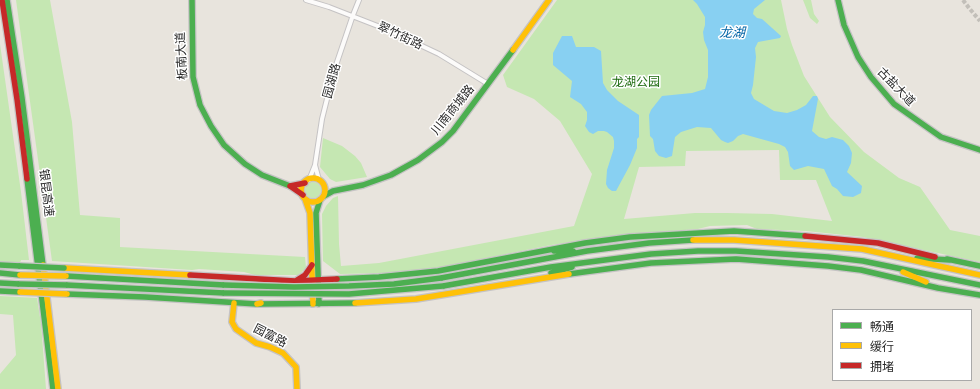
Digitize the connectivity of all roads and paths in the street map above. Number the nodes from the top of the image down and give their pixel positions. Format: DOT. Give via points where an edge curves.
graph roads {
  1 [pos="2,0"];
  2 [pos="7,0"];
  3 [pos="192,0"];
  4 [pos="306,0"];
  5 [pos="359,0"];
  6 [pos="549,0"];
  7 [pos="838,0"];
  8 [pos="352,15"];
  9 [pos="488,84"];
  10 [pos="980,150"];
  11 [pos="316,166"];
  12 [pos="307,181"];
  13 [pos="321,182"];
  14 [pos="290,186"];
  15 [pos="341,189"];
  16 [pos="304,197"];
  17 [pos="322,198"];
  18 [pos="587,251"];
  19 [pos="538,252"];
  20 [pos="896,257"];
  21 [pos="950,260"];
  22 [pos="589,262"];
  23 [pos="0,265"];
  24 [pos="315,266"];
  25 [pos="980,266"];
  26 [pos="895,268"];
  27 [pos="126,272"];
  28 [pos="0,273"];
  29 [pos="980,275"];
  30 [pos="99,276"];
  31 [pos="379,277"];
  32 [pos="259,279"];
  33 [pos="331,279"];
  34 [pos="530,279"];
  35 [pos="315,280"];
  36 [pos="295,281"];
  37 [pos="0,283"];
  38 [pos="980,285"];
  39 [pos="112,288"];
  40 [pos="938,288"];
  41 [pos="0,291"];
  42 [pos="980,295"];
  43 [pos="145,296"];
  44 [pos="380,302"];
  45 [pos="234,303"];
  46 [pos="259,304"];
  47 [pos="316,304"];
  48 [pos="53,389"];
  49 [pos="59,389"];
  50 [pos="298,389"];
  1 -- 48 [label="main road, 银昆高速" via="17,98"];
  2 -- 49 [label="main road, 银昆高速"];
  3 -- 14 [label="main road, 板南大道" via="193,77 200,105 210,126 224,145 245,164 262,175"];
  4 -- 8 [label="street, 翠竹街路"];
  5 -- 8 [label="street, 园湖路"];
  6 -- 9 [label="main road, 川南商城路"];
  7 -- 10 [label="main road, 古盐大道" via="844,25 858,57 894,104 941,137"];
  8 -- 9 [label="street, 翠竹街路" via="420,45"];
  8 -- 11 [label="street, 园湖路" via="322,119"];
  9 -- 15 [label="main road, 川南商城路" via="453,131 430,152 391,175 363,185"];
  11 -- 12 [label="street"];
  11 -- 13 [label="street"];
  12 -- 13 [label="main road" via="314,179"];
  12 -- 14 [label="main road"];
  12 -- 16 [label="main road" via="302,190"];
  13 -- 15 [label="main road"];
  13 -- 17 [label="main road" via="325,189"];
  14 -- 16 [label="main road"];
  15 -- 17 [label="main road"];
  16 -- 17 [label="main road" via="313,202"];
  16 -- 24 [label="main road" via="310,213"];
  17 -- 24 [label="main road" via="316,213"];
  18 -- 19 [label="main road"];
  18 -- 20 [label="main road" via="698,240 734,240 862,249"];
  18 -- 30 [label="main road, bridge" via="441,278 394,284 294,287"];
  19 -- 21 [label="main road" via="630,237 734,231 878,243"];
  19 -- 31 [label="main road" via="438,271"];
  20 -- 21 [label="main road"];
  20 -- 29 [label="main road"];
  21 -- 25 [label="main road"];
  22 -- 26 [label="main road" via="651,254 736,251 828,257"];
  22 -- 34 [label="main road"];
  22 -- 39 [label="main road, bridge" via="443,286 349,294 224,294"];
  23 -- 27 [label="main road, bridge"];
  24 -- 33 [label="main road"];
  24 -- 35 [label="main road"];
  24 -- 36 [label="main road"];
  26 -- 38 [label="main road"];
  26 -- 40 [label="main road"];
  27 -- 30 [label="main road"];
  27 -- 32 [label="main road"];
  28 -- 30 [label="main road, bridge"];
  31 -- 33 [label="main road"];
  31 -- 44 [label="main road" via="369,283 367,290 373,300"];
  32 -- 36 [label="main road"];
  32 -- 46 [label="main road" via="266,283 270,290 268,298"];
  33 -- 35 [label="main road"];
  34 -- 40 [label="main road" via="651,263 736,259 862,270"];
  34 -- 44 [label="main road" via="416,299"];
  35 -- 36 [label="main road"];
  35 -- 47 [label="main road"];
  37 -- 39 [label="main road, bridge"];
  39 -- 43 [label="main road"];
  40 -- 42 [label="main road"];
  41 -- 43 [label="main road, bridge"];
  43 -- 45 [label="main road"];
  44 -- 47 [label="main road"];
  45 -- 46 [label="main road"];
  45 -- 50 [label="main road, 园富路" via="232,322 236,329 256,343 283,353 290,359 296,367"];
  46 -- 47 [label="main road"];
}
